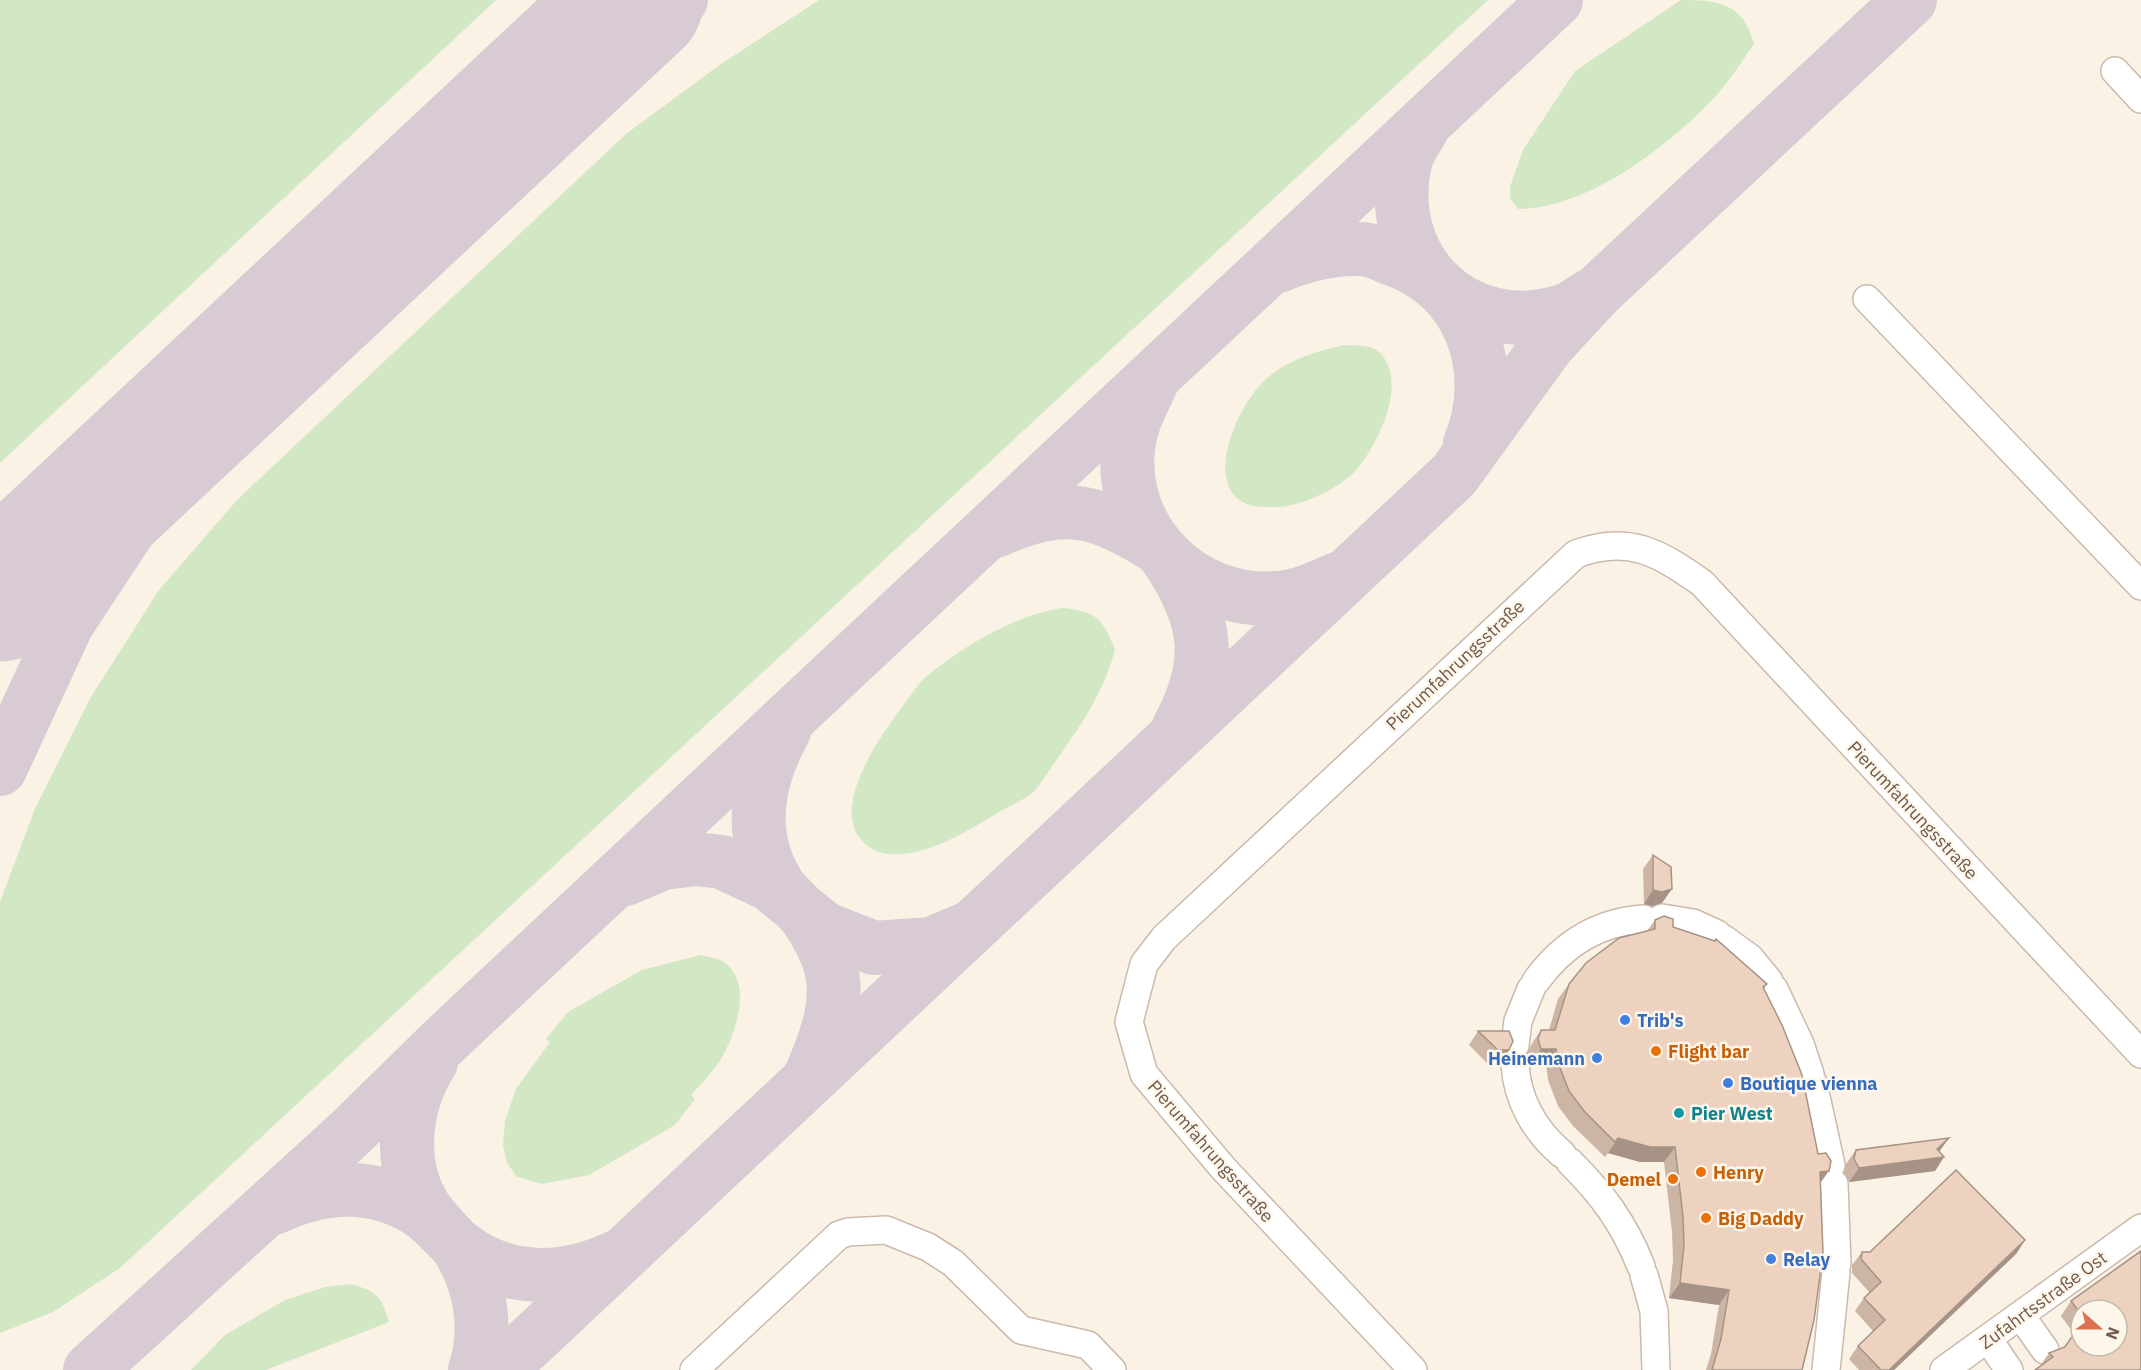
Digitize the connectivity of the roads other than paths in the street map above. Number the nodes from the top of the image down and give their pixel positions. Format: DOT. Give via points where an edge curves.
graph roads {
  1 [pos="2115,71"];
  2 [pos="2141,99"];
  3 [pos="1868,298"];
  4 [pos="2141,586"];
  5 [pos="2141,1054"];
  6 [pos="2141,1228"];
  7 [pos="2021,1316"];
  8 [pos="1988,1340"];
  9 [pos="2045,1350"];
  10 [pos="694,1370"];
  11 [pos="1112,1370"];
  12 [pos="1413,1370"];
  13 [pos="1656,1370"];
  14 [pos="1826,1370"];
  15 [pos="1944,1370"];
  16 [pos="2009,1370"];
  1 -- 2 [label="lane"];
  3 -- 4 [label="lane"];
  5 -- 12 [label="lane, Pierumfahrungsstraße" via="1702,583 1672,562 1630,546 1607,545 1576,554 1164,938 1144,964 1129,1022 1144,1074 1222,1168"];
  6 -- 7 [label="lane, Zufahrtsstraße Ost"];
  7 -- 8 [label="lane, Zufahrtsstraße Ost"];
  7 -- 9 [label="lane"];
  8 -- 15 [label="lane, Zufahrtsstraße Ost"];
  8 -- 16 [label="lane"];
  10 -- 11 [label="lane" via="839,1235 886,1230 907,1236 953,1263 1021,1330 1088,1345"];
  13 -- 14 [label="lane" via="1654,1311 1643,1271 1616,1214 1539,1131 1526,1110 1515,1054 1518,1021 1534,985 1552,959 1597,928 1653,919 1693,923 1721,936 1750,958 1771,985 1800,1044 1833,1175 1837,1268"];
}
